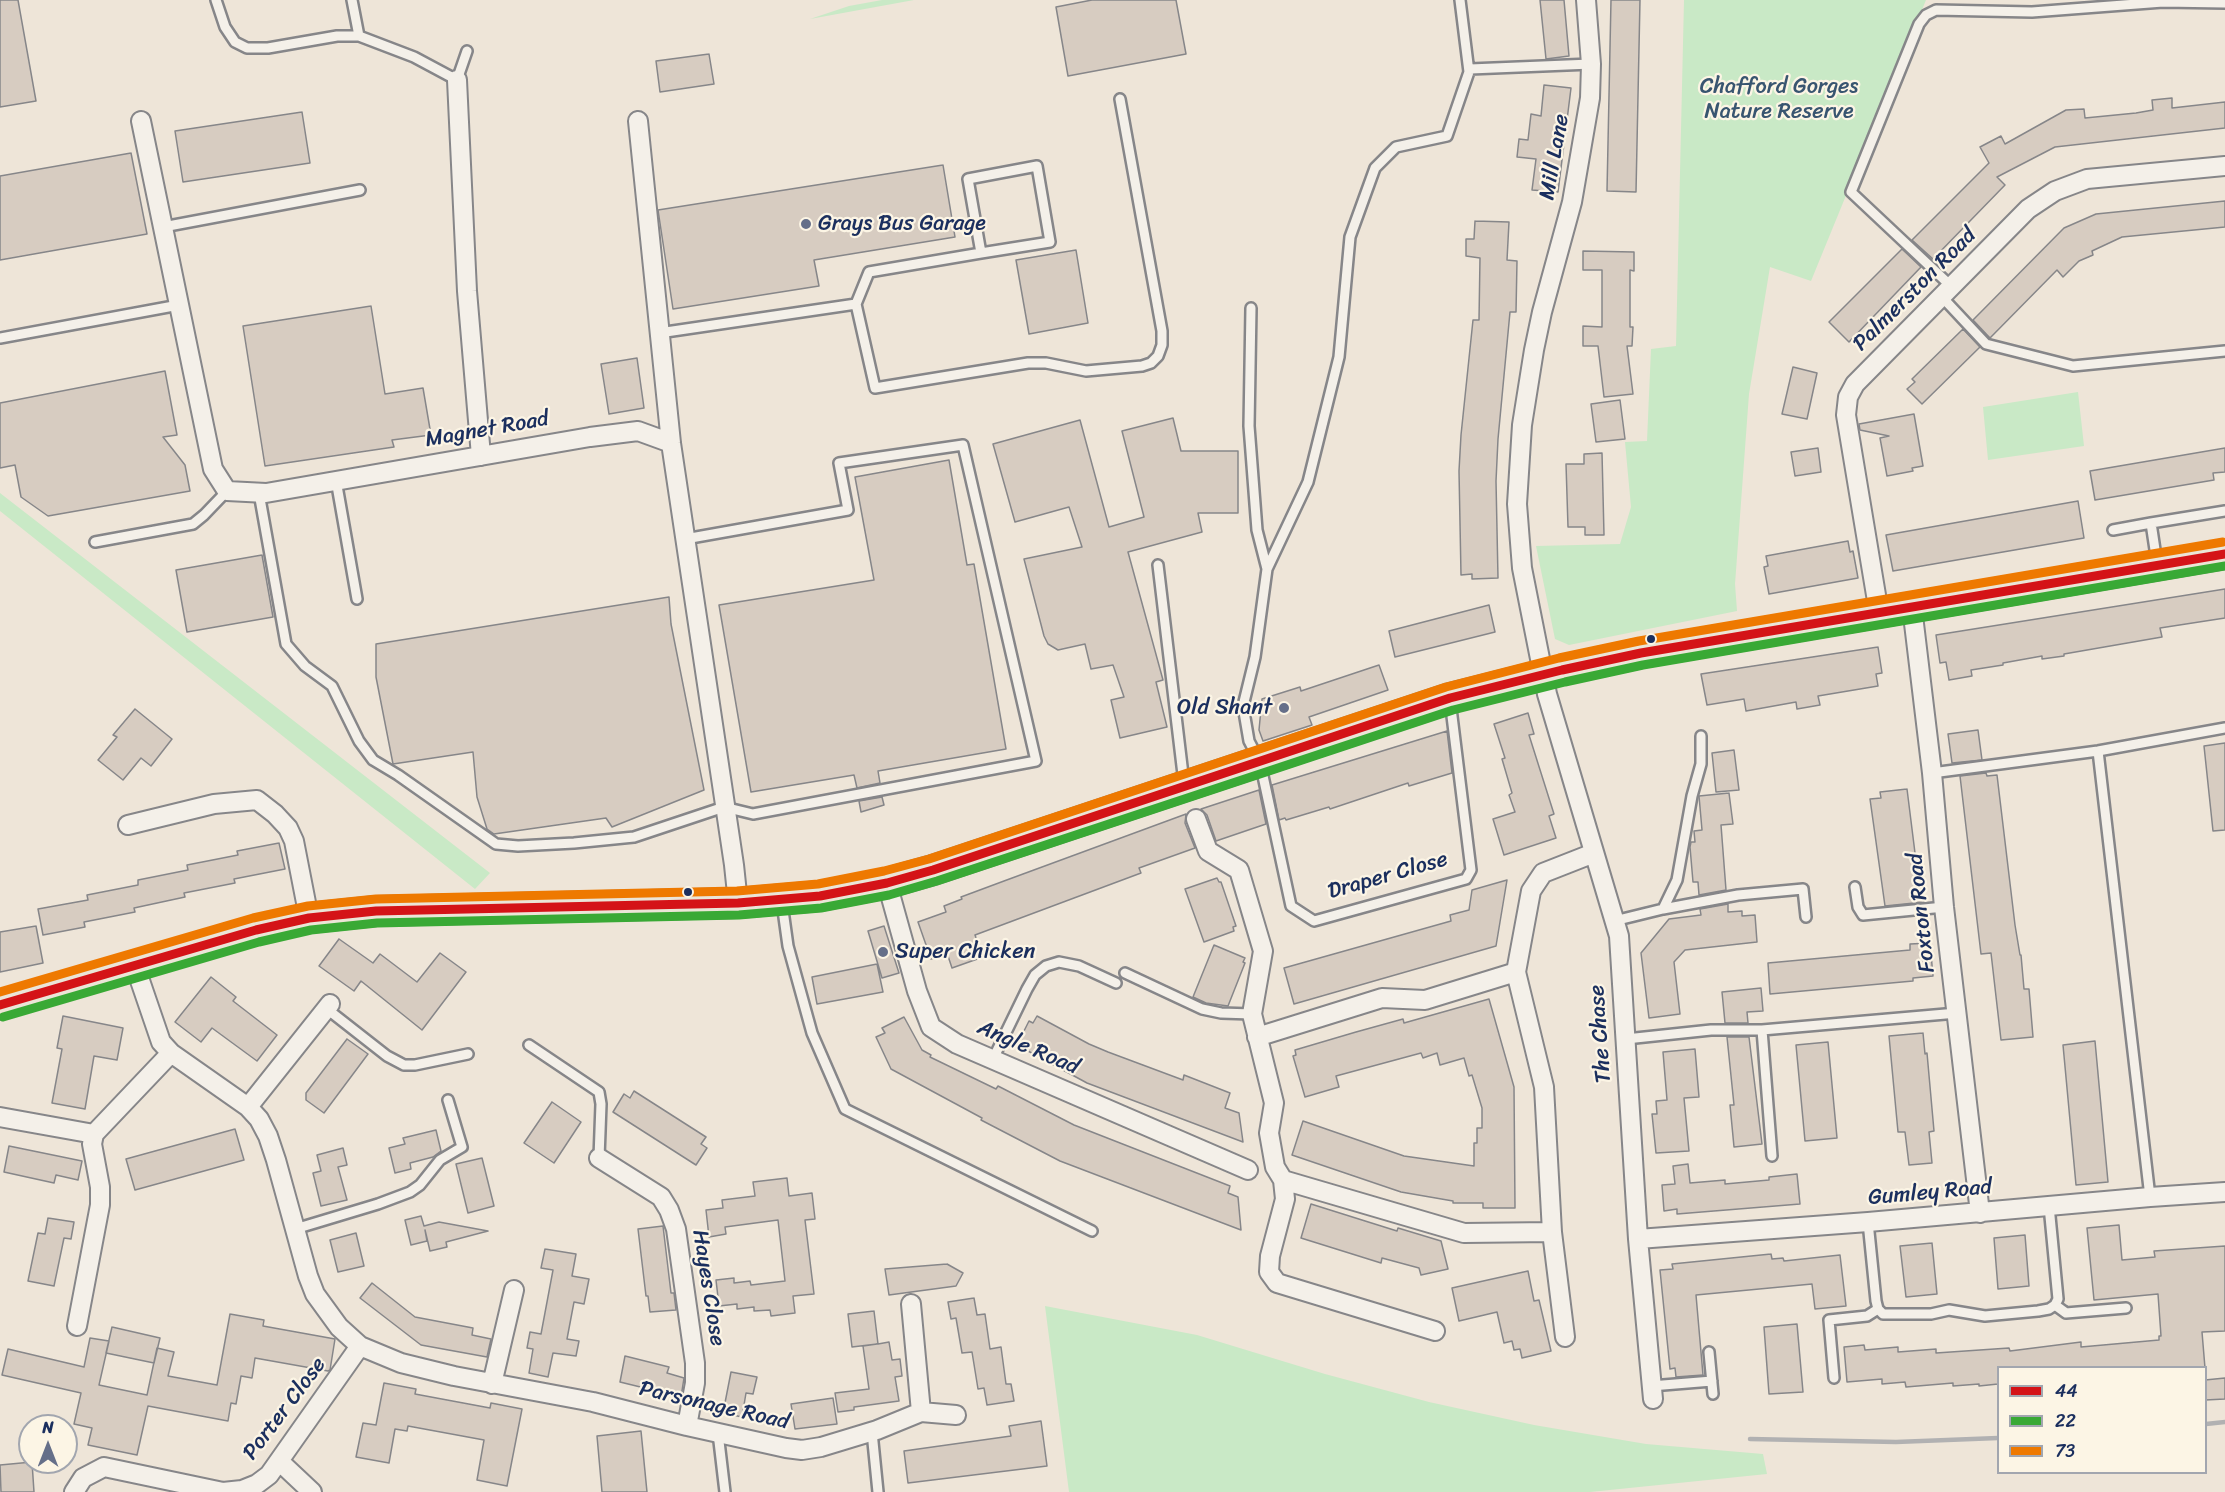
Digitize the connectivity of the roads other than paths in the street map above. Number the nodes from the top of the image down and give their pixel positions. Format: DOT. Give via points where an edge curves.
graph roads {
  1 [pos="216,0"];
  2 [pos="352,0"];
  3 [pos="1460,0"];
  4 [pos="1586,0"];
  5 [pos="2225,3"];
  6 [pos="359,36"];
  7 [pos="467,51"];
  8 [pos="1591,64"];
  9 [pos="1469,72"];
  10 [pos="457,80"];
  11 [pos="1120,99"];
  12 [pos="141,121"];
  13 [pos="638,121"];
  14 [pos="2225,166"];
  15 [pos="360,190"];
  16 [pos="163,227"];
  17 [pos="981,254"];
  18 [pos="1947,292"];
  19 [pos="856,304"];
  20 [pos="179,305"];
  21 [pos="1251,308"];
  22 [pos="659,333"];
  23 [pos="0,338"];
  24 [pos="2225,351"];
  25 [pos="671,443"];
  26 [pos="481,456"];
  27 [pos="336,480"];
  28 [pos="227,491"];
  29 [pos="259,493"];
  30 [pos="2225,511"];
  31 [pos="2151,523"];
  32 [pos="2113,530"];
  33 [pos="685,539"];
  34 [pos="95,542"];
  35 [pos="2225,554"];
  36 [pos="1158,565"];
  37 [pos="2157,566"];
  38 [pos="1267,569"];
  39 [pos="357,599"];
  40 [pos="1912,607"];
  41 [pos="1879,613"];
  42 [pos="1543,675"];
  43 [pos="1450,698"];
  44 [pos="2225,728"];
  45 [pos="1701,736"];
  46 [pos="2098,751"];
  47 [pos="1260,762"];
  48 [pos="1932,773"];
  49 [pos="1184,786"];
  50 [pos="724,807"];
  51 [pos="1196,819"];
  52 [pos="128,825"];
  53 [pos="1594,853"];
  54 [pos="886,883"];
  55 [pos="1855,887"];
  56 [pos="782,900"];
  57 [pos="738,903"];
  58 [pos="1944,908"];
  59 [pos="1663,909"];
  60 [pos="1806,917"];
  61 [pos="309,918"];
  62 [pos="1614,921"];
  63 [pos="135,966"];
  64 [pos="1516,972"];
  65 [pos="1125,973"];
  66 [pos="1116,983"];
  67 [pos="0,1005"];
  68 [pos="329,1006"];
  69 [pos="1957,1013"];
  70 [pos="1252,1014"];
  71 [pos="1762,1030"];
  72 [pos="1257,1037"];
  73 [pos="1626,1039"];
  74 [pos="529,1045"];
  75 [pos="171,1053"];
  76 [pos="468,1054"];
  77 [pos="993,1059"];
  78 [pos="448,1100"];
  79 [pos="248,1107"];
  80 [pos="0,1117"];
  81 [pos="94,1134"];
  82 [pos="1772,1156"];
  83 [pos="599,1158"];
  84 [pos="1248,1170"];
  85 [pos="1283,1180"];
  86 [pos="2225,1192"];
  87 [pos="2150,1197"];
  88 [pos="2049,1206"];
  89 [pos="1980,1213"];
  90 [pos="1868,1222"];
  91 [pos="295,1229"];
  92 [pos="1092,1231"];
  93 [pos="1552,1232"];
  94 [pos="1638,1239"];
  95 [pos="514,1290"];
  96 [pos="911,1305"];
  97 [pos="2055,1305"];
  98 [pos="2126,1308"];
  99 [pos="1878,1309"];
  100 [pos="77,1326"];
  101 [pos="1435,1331"];
  102 [pos="1565,1337"];
  103 [pos="360,1346"];
  104 [pos="1709,1352"];
  105 [pos="1834,1378"];
  106 [pos="1712,1381"];
  107 [pos="492,1384"];
  108 [pos="1652,1393"];
  109 [pos="1713,1394"];
  110 [pos="921,1412"];
  111 [pos="956,1415"];
  112 [pos="687,1426"];
  113 [pos="872,1432"];
  114 [pos="718,1433"];
  115 [pos="279,1461"];
  116 [pos="74,1492"];
  117 [pos="312,1492"];
  118 [pos="725,1492"];
  119 [pos="878,1492"];
  1 -- 6 [label="lane" via="225,27 235,42 247,48"];
  2 -- 6 [label="lane"];
  3 -- 9 [label="lane"];
  4 -- 8 [label="street, Mill Lane"];
  5 -- 18 [label="lane" via="2163,2 2032,12 1936,10 1926,15 1851,192"];
  6 -- 10 [label="lane" via="414,57"];
  7 -- 10 [label="lane"];
  8 -- 9 [label="lane"];
  8 -- 42 [label="street, Mill Lane" via="1590,98 1572,202 1542,312 1522,425 1517,504 1520,546"];
  9 -- 38 [label="lane" via="1447,135 1396,147 1375,168 1350,237 1339,357 1308,482"];
  10 -- 26 [label="street" via="467,291"];
  11 -- 19 [label="lane" via="1162,332 1162,345 1151,363 1086,371 1028,363 875,388"];
  12 -- 16 [label="street"];
  13 -- 22 [label="street"];
  14 -- 18 [label="street, Palmerston Road" via="2087,179 2055,191 2028,209"];
  15 -- 16 [label="lane"];
  16 -- 20 [label="street"];
  17 -- 17 [label="lane" via="1050,242 1038,166 968,179"];
  17 -- 19 [label="lane" via="869,272"];
  18 -- 24 [label="lane" via="1986,344 2073,366"];
  18 -- 41 [label="street, Palmerston Road" via="1855,384 1848,397 1846,415"];
  19 -- 22 [label="lane"];
  20 -- 23 [label="lane"];
  20 -- 28 [label="street" via="213,469"];
  21 -- 38 [label="lane" via="1249,426 1257,530"];
  22 -- 25 [label="street"];
  25 -- 26 [label="street, Magnet Road" via="638,431"];
  25 -- 33 [label="street"];
  26 -- 27 [label="street, Magnet Road"];
  27 -- 29 [label="street, Magnet Road"];
  27 -- 39 [label="lane"];
  28 -- 29 [label="street, Magnet Road"];
  28 -- 34 [label="lane" via="193,524"];
  29 -- 50 [label="lane" via="286,644 305,666 332,686 359,741 373,760 496,844 562,844 634,837"];
  30 -- 31 [label="lane"];
  31 -- 32 [label="lane"];
  31 -- 37 [label="lane"];
  33 -- 50 [label="street"];
  33 -- 50 [label="lane" via="848,510 839,463 963,446 1036,761 753,814"];
  35 -- 37 [label="main road"];
  36 -- 49 [label="lane"];
  37 -- 40 [label="main road"];
  38 -- 47 [label="lane, Draper Close" via="1244,706 1249,741"];
  40 -- 41 [label="main road"];
  40 -- 48 [label="street, Foxton Road"];
  41 -- 42 [label="main road" via="1620,657"];
  42 -- 43 [label="main road"];
  42 -- 53 [label="street, The Chase"];
  43 -- 47 [label="main road"];
  43 -- 47 [label="lane, Draper Close" via="1471,870 1466,879 1314,921 1291,906"];
  44 -- 46 [label="lane"];
  45 -- 59 [label="lane" via="1701,764 1677,879"];
  46 -- 48 [label="lane"];
  46 -- 87 [label="lane"];
  47 -- 49 [label="main road"];
  48 -- 58 [label="street, Foxton Road"];
  49 -- 54 [label="main road"];
  50 -- 57 [label="street"];
  51 -- 70 [label="street" via="1208,851 1239,870 1263,951"];
  52 -- 61 [label="street" via="214,804 257,800 288,828 294,841"];
  53 -- 62 [label="street, The Chase"];
  53 -- 64 [label="street" via="1543,873 1531,891"];
  54 -- 56 [label="main road"];
  54 -- 77 [label="street, Angle Road" via="930,1027"];
  55 -- 58 [label="lane" via="1863,915"];
  56 -- 57 [label="main road"];
  56 -- 92 [label="lane" via="788,946 812,1033 845,1109"];
  57 -- 61 [label="main road" via="375,911"];
  58 -- 69 [label="street, Foxton Road"];
  59 -- 60 [label="lane" via="1803,889"];
  59 -- 62 [label="lane"];
  61 -- 63 [label="main road"];
  62 -- 73 [label="street, The Chase" via="1619,936"];
  63 -- 67 [label="main road"];
  63 -- 75 [label="street, Parsonage Road" via="161,1042"];
  64 -- 72 [label="street" via="1425,1000 1382,998"];
  64 -- 93 [label="street" via="1544,1088"];
  65 -- 70 [label="lane" via="1202,1009"];
  66 -- 77 [label="lane" via="1079,966 1059,962 1046,966 1035,975"];
  68 -- 76 [label="lane" via="387,1056 404,1065"];
  68 -- 79 [label="street"];
  69 -- 71 [label="lane"];
  69 -- 89 [label="street, Foxton Road"];
  70 -- 72 [label="street"];
  71 -- 73 [label="lane" via="1711,1030"];
  71 -- 82 [label="lane"];
  72 -- 85 [label="street" via="1274,1103 1269,1133 1275,1167"];
  73 -- 94 [label="street, The Chase"];
  74 -- 83 [label="lane" via="598,1092"];
  75 -- 79 [label="street, Parsonage Road"];
  75 -- 81 [label="street"];
  77 -- 84 [label="street, Angle Road"];
  78 -- 91 [label="lane" via="462,1147 440,1160 420,1185 378,1204"];
  79 -- 91 [label="street, Parsonage Road" via="268,1136"];
  80 -- 81 [label="street"];
  81 -- 100 [label="street" via="100,1205"];
  83 -- 112 [label="street, Hayes Close" via="661,1197 676,1229 695,1363"];
  85 -- 93 [label="street" via="1464,1233"];
  85 -- 101 [label="street" via="1285,1199 1269,1272 1277,1283"];
  86 -- 87 [label="street, Gumley Road"];
  87 -- 88 [label="street, Gumley Road"];
  88 -- 89 [label="street, Gumley Road"];
  88 -- 97 [label="lane" via="2058,1299"];
  89 -- 90 [label="street, Gumley Road"];
  90 -- 94 [label="street, Gumley Road"];
  90 -- 99 [label="lane"];
  91 -- 103 [label="street, Parsonage Road" via="315,1294 339,1327"];
  93 -- 102 [label="street"];
  94 -- 108 [label="street, The Chase"];
  95 -- 107 [label="street"];
  96 -- 110 [label="street"];
  97 -- 98 [label="lane" via="2066,1313"];
  97 -- 99 [label="lane" via="2038,1311 1985,1316 1948,1310 1890,1315"];
  99 -- 105 [label="lane" via="1867,1316 1829,1320"];
  103 -- 107 [label="street, Parsonage Road" via="401,1363"];
  103 -- 115 [label="street, Porter Close"];
  104 -- 106 [label="lane"];
  106 -- 108 [label="lane"];
  106 -- 109 [label="lane"];
  107 -- 112 [label="street, Parsonage Road" via="593,1402"];
  110 -- 111 [label="street, Parsonage Road"];
  110 -- 113 [label="street, Parsonage Road"];
  112 -- 114 [label="street, Parsonage Road"];
  113 -- 114 [label="street, Parsonage Road" via="802,1450"];
  113 -- 119 [label="lane"];
  114 -- 118 [label="lane"];
  115 -- 116 [label="street, Porter Close" via="257,1485 242,1490 224,1492 104,1467 83,1478"];
  115 -- 117 [label="street"];
}
